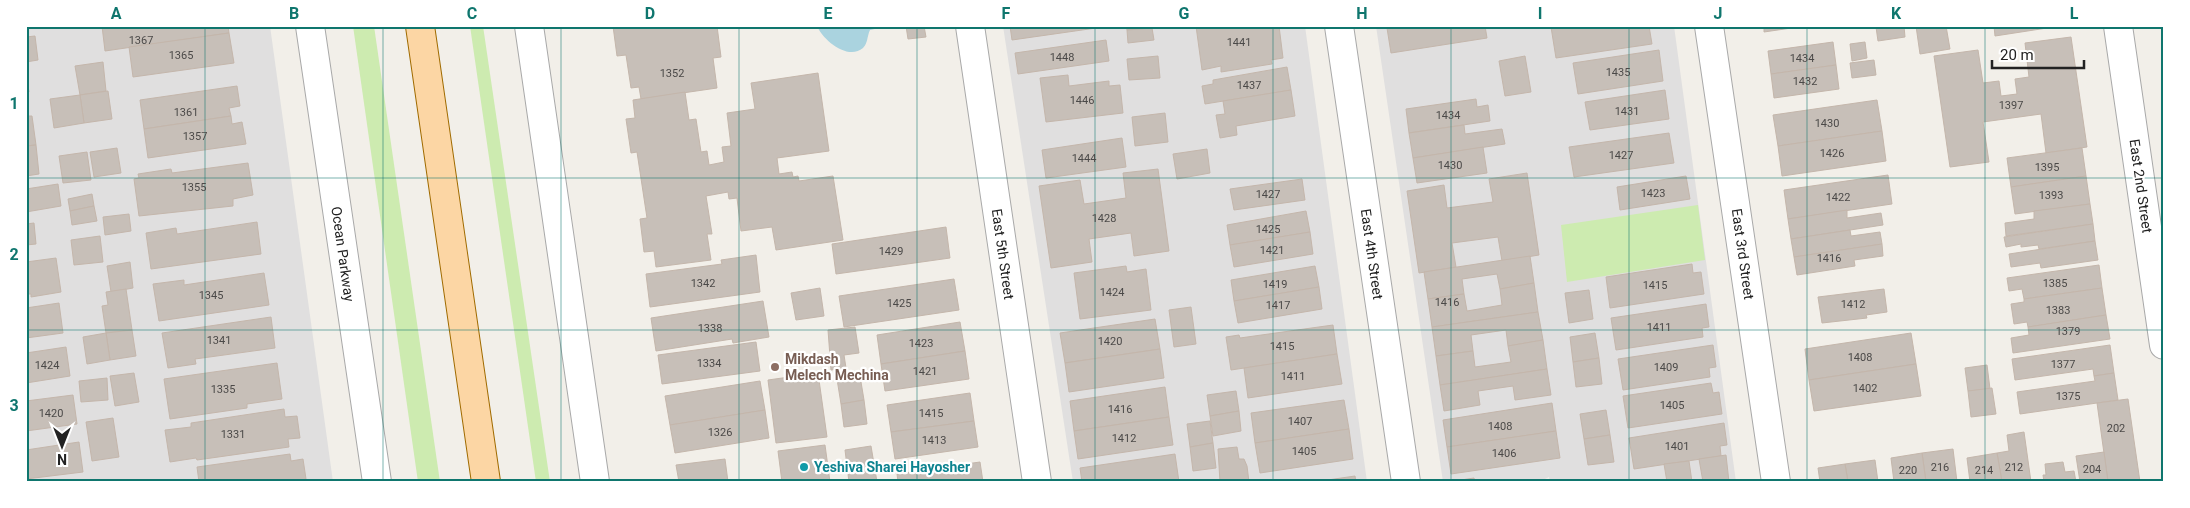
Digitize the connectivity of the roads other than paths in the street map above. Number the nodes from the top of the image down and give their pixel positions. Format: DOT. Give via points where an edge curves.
graph roads {
  1 [pos="310,26"];
  2 [pos="420,26"];
  3 [pos="529,26"];
  4 [pos="970,26"];
  5 [pos="1339,26"];
  6 [pos="1709,26"];
  7 [pos="2118,26"];
  8 [pos="2164,345"];
  9 [pos="376,482"];
  10 [pos="486,482"];
  11 [pos="595,482"];
  12 [pos="1036,482"];
  13 [pos="1406,482"];
  14 [pos="1776,482"];
  1 -- 9 [label="street, Ocean Parkway"];
  2 -- 10 [label="main road"];
  3 -- 11 [label="street"];
  4 -- 12 [label="street, East 5th Street"];
  5 -- 13 [label="street, East 4th Street"];
  6 -- 14 [label="street, East 3rd Street"];
  7 -- 8 [label="street, East 2nd Street"];
}
